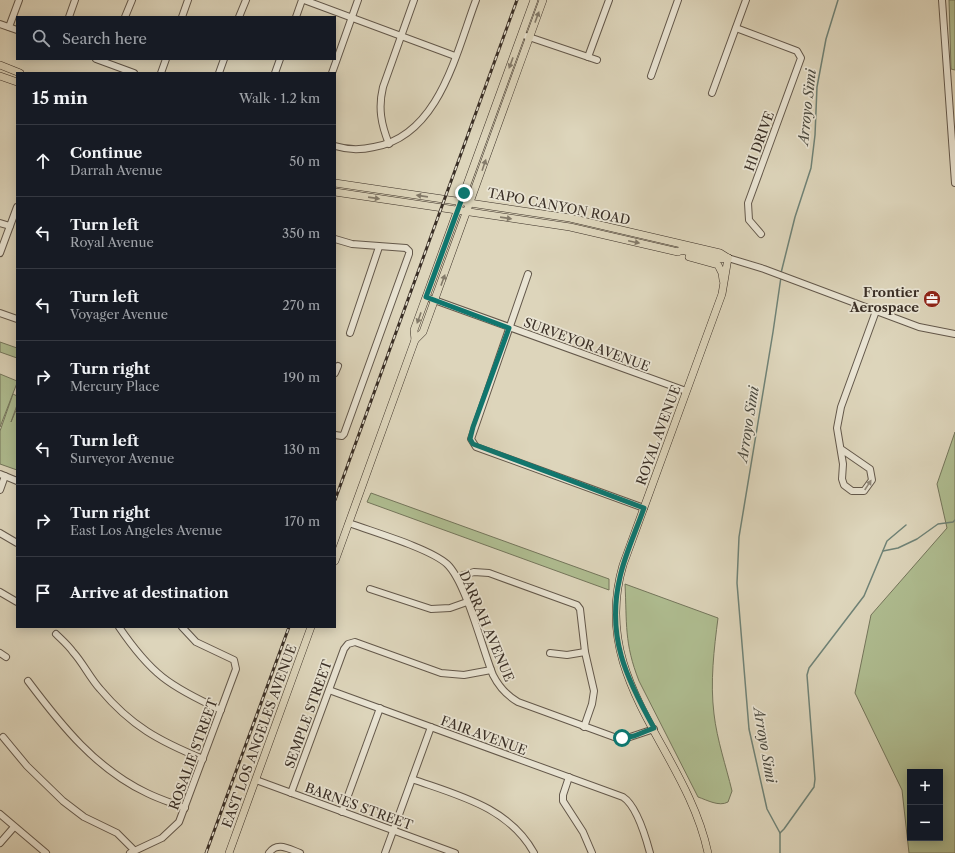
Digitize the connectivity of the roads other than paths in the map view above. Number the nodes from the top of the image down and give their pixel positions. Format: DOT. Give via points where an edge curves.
graph roads {
  1 [pos="19,0"];
  2 [pos="75,0"];
  3 [pos="132,0"];
  4 [pos="188,0"];
  5 [pos="246,0"];
  6 [pos="303,0"];
  7 [pos="358,0"];
  8 [pos="414,0"];
  9 [pos="476,0"];
  10 [pos="534,0"];
  11 [pos="543,0"];
  12 [pos="609,0"];
  13 [pos="678,0"];
  14 [pos="746,0"];
  15 [pos="942,0"];
  16 [pos="69,16"];
  17 [pos="125,16"];
  18 [pos="182,16"];
  19 [pos="239,16"];
  20 [pos="296,16"];
  21 [pos="352,18"];
  22 [pos="0,24"];
  23 [pos="9,27"];
  24 [pos="736,28"];
  25 [pos="16,30"];
  26 [pos="522,35"];
  27 [pos="402,36"];
  28 [pos="530,38"];
  29 [pos="455,56"];
  30 [pos="588,57"];
  31 [pos="166,60"];
  32 [pos="224,60"];
  33 [pos="280,60"];
  34 [pos="597,60"];
  35 [pos="109,61"];
  36 [pos="0,65"];
  37 [pos="18,72"];
  38 [pos="132,72"];
  39 [pos="161,72"];
  40 [pos="219,72"];
  41 [pos="275,72"];
  42 [pos="332,72"];
  43 [pos="0,76"];
  44 [pos="651,76"];
  45 [pos="16,82"];
  46 [pos="712,93"];
  47 [pos="389,144"];
  48 [pos="336,146"];
  49 [pos="336,183"];
  50 [pos="955,183"];
  51 [pos="336,192"];
  52 [pos="461,201"];
  53 [pos="471,202"];
  54 [pos="16,210"];
  55 [pos="458,210"];
  56 [pos="468,212"];
  57 [pos="0,223"];
  58 [pos="10,226"];
  59 [pos="761,234"];
  60 [pos="336,239"];
  61 [pos="380,247"];
  62 [pos="678,252"];
  63 [pos="0,253"];
  64 [pos="728,258"];
  65 [pos="528,274"];
  66 [pos="723,285"];
  67 [pos="722,294"];
  68 [pos="426,297"];
  69 [pos="435,300"];
  70 [pos="876,311"];
  71 [pos="0,313"];
  72 [pos="16,319"];
  73 [pos="509,328"];
  74 [pos="350,333"];
  75 [pos="955,334"];
  76 [pos="415,340"];
  77 [pos="338,366"];
  78 [pos="336,371"];
  79 [pos="686,391"];
  80 [pos="336,435"];
  81 [pos="841,449"];
  82 [pos="3,475"];
  83 [pos="16,481"];
  84 [pos="0,490"];
  85 [pos="644,508"];
  86 [pos="349,523"];
  87 [pos="0,533"];
  88 [pos="16,542"];
  89 [pos="336,558"];
  90 [pos="456,577"];
  91 [pos="370,589"];
  92 [pos="0,592"];
  93 [pos="16,601"];
  94 [pos="466,602"];
  95 [pos="120,628"];
  96 [pos="183,628"];
  97 [pos="311,628"];
  98 [pos="56,634"];
  99 [pos="585,652"];
  100 [pos="0,653"];
  101 [pos="550,653"];
  102 [pos="6,657"];
  103 [pos="491,670"];
  104 [pos="28,681"];
  105 [pos="329,690"];
  106 [pos="380,708"];
  107 [pos="221,710"];
  108 [pos="431,727"];
  109 [pos="584,727"];
  110 [pos="654,728"];
  111 [pos="3,736"];
  112 [pos="203,759"];
  113 [pos="569,777"];
  114 [pos="412,779"];
  115 [pos="256,780"];
  116 [pos="291,793"];
  117 [pos="185,808"];
  118 [pos="342,812"];
  119 [pos="0,814"];
  120 [pos="14,827"];
  121 [pos="393,830"];
  122 [pos="0,843"];
  123 [pos="132,852"];
  124 [pos="46,853"];
  125 [pos="229,853"];
  126 [pos="269,853"];
  127 [pos="300,853"];
  128 [pos="385,853"];
  129 [pos="455,853"];
  130 [pos="534,853"];
  131 [pos="592,853"];
  132 [pos="650,853"];
  133 [pos="708,853"];
  1 -- 23 [label="street"];
  2 -- 16 [label="street"];
  3 -- 17 [label="street"];
  4 -- 18 [label="street"];
  5 -- 19 [label="street"];
  6 -- 20 [label="street"];
  6 -- 21 [label="street"];
  7 -- 21 [label="street"];
  8 -- 27 [label="street"];
  9 -- 29 [label="street"];
  10 -- 26 [label="main road"];
  28 -- 11 [label="main road, one-way"];
  12 -- 30 [label="street"];
  13 -- 44 [label="street"];
  14 -- 24 [label="street"];
  15 -- 50 [label="street"];
  21 -- 27 [label="street"];
  21 -- 42 [label="street"];
  22 -- 23 [label="street"];
  23 -- 25 [label="street"];
  24 -- 46 [label="street"];
  24 -- 59 [label="street, HI DRIVE" via="790,48 799,54 800,62 748,203 749,220"];
  26 -- 28 [label="street"];
  26 -- 52 [label="main road, one-way"];
  27 -- 29 [label="street"];
  27 -- 47 [label="street" via="380,100 381,119"];
  28 -- 30 [label="street"];
  53 -- 28 [label="main road, one-way"];
  29 -- 47 [label="street" via="442,89 425,117 408,133"];
  30 -- 34 [label="street"];
  31 -- 39 [label="street"];
  32 -- 40 [label="street"];
  33 -- 41 [label="street"];
  35 -- 38 [label="street"];
  36 -- 37 [label="main road"];
  43 -- 45 [label="main road"];
  47 -- 48 [label="street" via="359,149"];
  52 -- 49 [label="main road, TAPO CANYON ROAD, one-way"];
  51 -- 55 [label="main road, TAPO CANYON ROAD, one-way"];
  52 -- 53 [label="main road, TAPO CANYON ROAD"];
  52 -- 55 [label="main road"];
  53 -- 56 [label="main road"];
  53 -- 64 [label="main road, TAPO CANYON ROAD" via="570,218 720,253"];
  54 -- 58 [label="street"];
  55 -- 56 [label="main road, TAPO CANYON ROAD"];
  55 -- 68 [label="main road"];
  56 -- 62 [label="main road, TAPO CANYON ROAD, one-way" via="570,227"];
  69 -- 56 [label="main road, one-way"];
  57 -- 58 [label="street"];
  58 -- 63 [label="street"];
  60 -- 61 [label="street"];
  61 -- 74 [label="street"];
  61 -- 80 [label="street" via="406,248 409,251 408,257 342,436"];
  62 -- 64 [label="main road, TAPO CANYON ROAD" via="681,250"];
  62 -- 66 [label="main road" via="718,265"];
  64 -- 66 [label="main road, ROYAL AVENUE"];
  64 -- 67 [label="main road, ROYAL AVENUE" via="731,269 727,287"];
  64 -- 70 [label="street, TAPO CANYON ROAD" via="768,270"];
  65 -- 73 [label="street"];
  66 -- 67 [label="main road, ROYAL AVENUE"];
  67 -- 79 [label="main road, ROYAL AVENUE"];
  68 -- 69 [label="street, SURVEYOR AVENUE"];
  68 -- 76 [label="main road, one-way" via="414,330"];
  69 -- 73 [label="street, SURVEYOR AVENUE"];
  69 -- 76 [label="main road" via="424,332"];
  70 -- 75 [label="street, TAPO CANYON ROAD" via="926,329"];
  70 -- 81 [label="street" via="838,420"];
  71 -- 72 [label="street"];
  73 -- 79 [label="street, SURVEYOR AVENUE"];
  73 -- 85 [label="street" via="470,439 476,447"];
  76 -- 86 [label="main road"];
  77 -- 78 [label="street"];
  79 -- 85 [label="main road, ROYAL AVENUE"];
  81 -- 81 [label="street, one-way" via="844,485 852,492 864,491 872,480 870,469"];
  82 -- 83 [label="street"];
  82 -- 84 [label="street"];
  85 -- 110 [label="main road, ROYAL AVENUE" via="620,576 615,618 624,669"];
  86 -- 89 [label="main road"];
  86 -- 90 [label="street, DARRAH AVENUE" via="431,553 447,564"];
  87 -- 88 [label="street"];
  90 -- 94 [label="street, DARRAH AVENUE"];
  90 -- 99 [label="street" via="474,572 490,573 577,605 582,612"];
  91 -- 94 [label="street" via="431,609 450,608"];
  92 -- 93 [label="street"];
  94 -- 103 [label="street, DARRAH AVENUE"];
  95 -- 107 [label="street" via="137,653 159,675 183,692"];
  96 -- 107 [label="street, ROSALIE STREET" via="196,642 234,660 236,669"];
  97 -- 115 [label="main road, EAST LOS ANGELES AVENUE"];
  98 -- 112 [label="street" via="74,652 99,689 124,715 150,735"];
  99 -- 101 [label="street" via="567,655"];
  99 -- 109 [label="street" via="594,691"];
  100 -- 102 [label="street"];
  103 -- 105 [label="street, SEMPLE STREET" via="464,675 441,673 355,642 348,644 344,649"];
  103 -- 109 [label="street, DARRAH AVENUE" via="497,684 514,700"];
  104 -- 117 [label="street" via="59,722 94,757 125,781"];
  105 -- 106 [label="street, FAIR AVENUE"];
  105 -- 116 [label="street, SEMPLE STREET"];
  106 -- 108 [label="street, FAIR AVENUE"];
  106 -- 118 [label="street"];
  107 -- 112 [label="street, ROSALIE STREET"];
  108 -- 113 [label="street, FAIR AVENUE"];
  108 -- 114 [label="street"];
  109 -- 110 [label="street, DARRAH AVENUE" via="622,738"];
  110 -- 133 [label="main road, ROYAL AVENUE" via="689,799"];
  111 -- 123 [label="street" via="27,766 63,801 84,817 117,834"];
  112 -- 117 [label="street, ROSALIE STREET"];
  113 -- 131 [label="street" via="563,801"];
  113 -- 132 [label="street, FAIR AVENUE" via="623,797 629,802"];
  114 -- 121 [label="street"];
  114 -- 130 [label="street" via="491,810 514,828"];
  115 -- 116 [label="street, BARNES STREET"];
  115 -- 125 [label="main road, EAST LOS ANGELES AVENUE"];
  116 -- 118 [label="street, BARNES STREET"];
  117 -- 123 [label="street, ROSALIE STREET" via="179,822 168,834"];
  118 -- 121 [label="street, BARNES STREET"];
  119 -- 120 [label="street"];
  120 -- 122 [label="street"];
  120 -- 124 [label="street"];
  121 -- 128 [label="street"];
  121 -- 129 [label="street, BARNES STREET"];
  126 -- 127 [label="street" via="279,846"];
}
